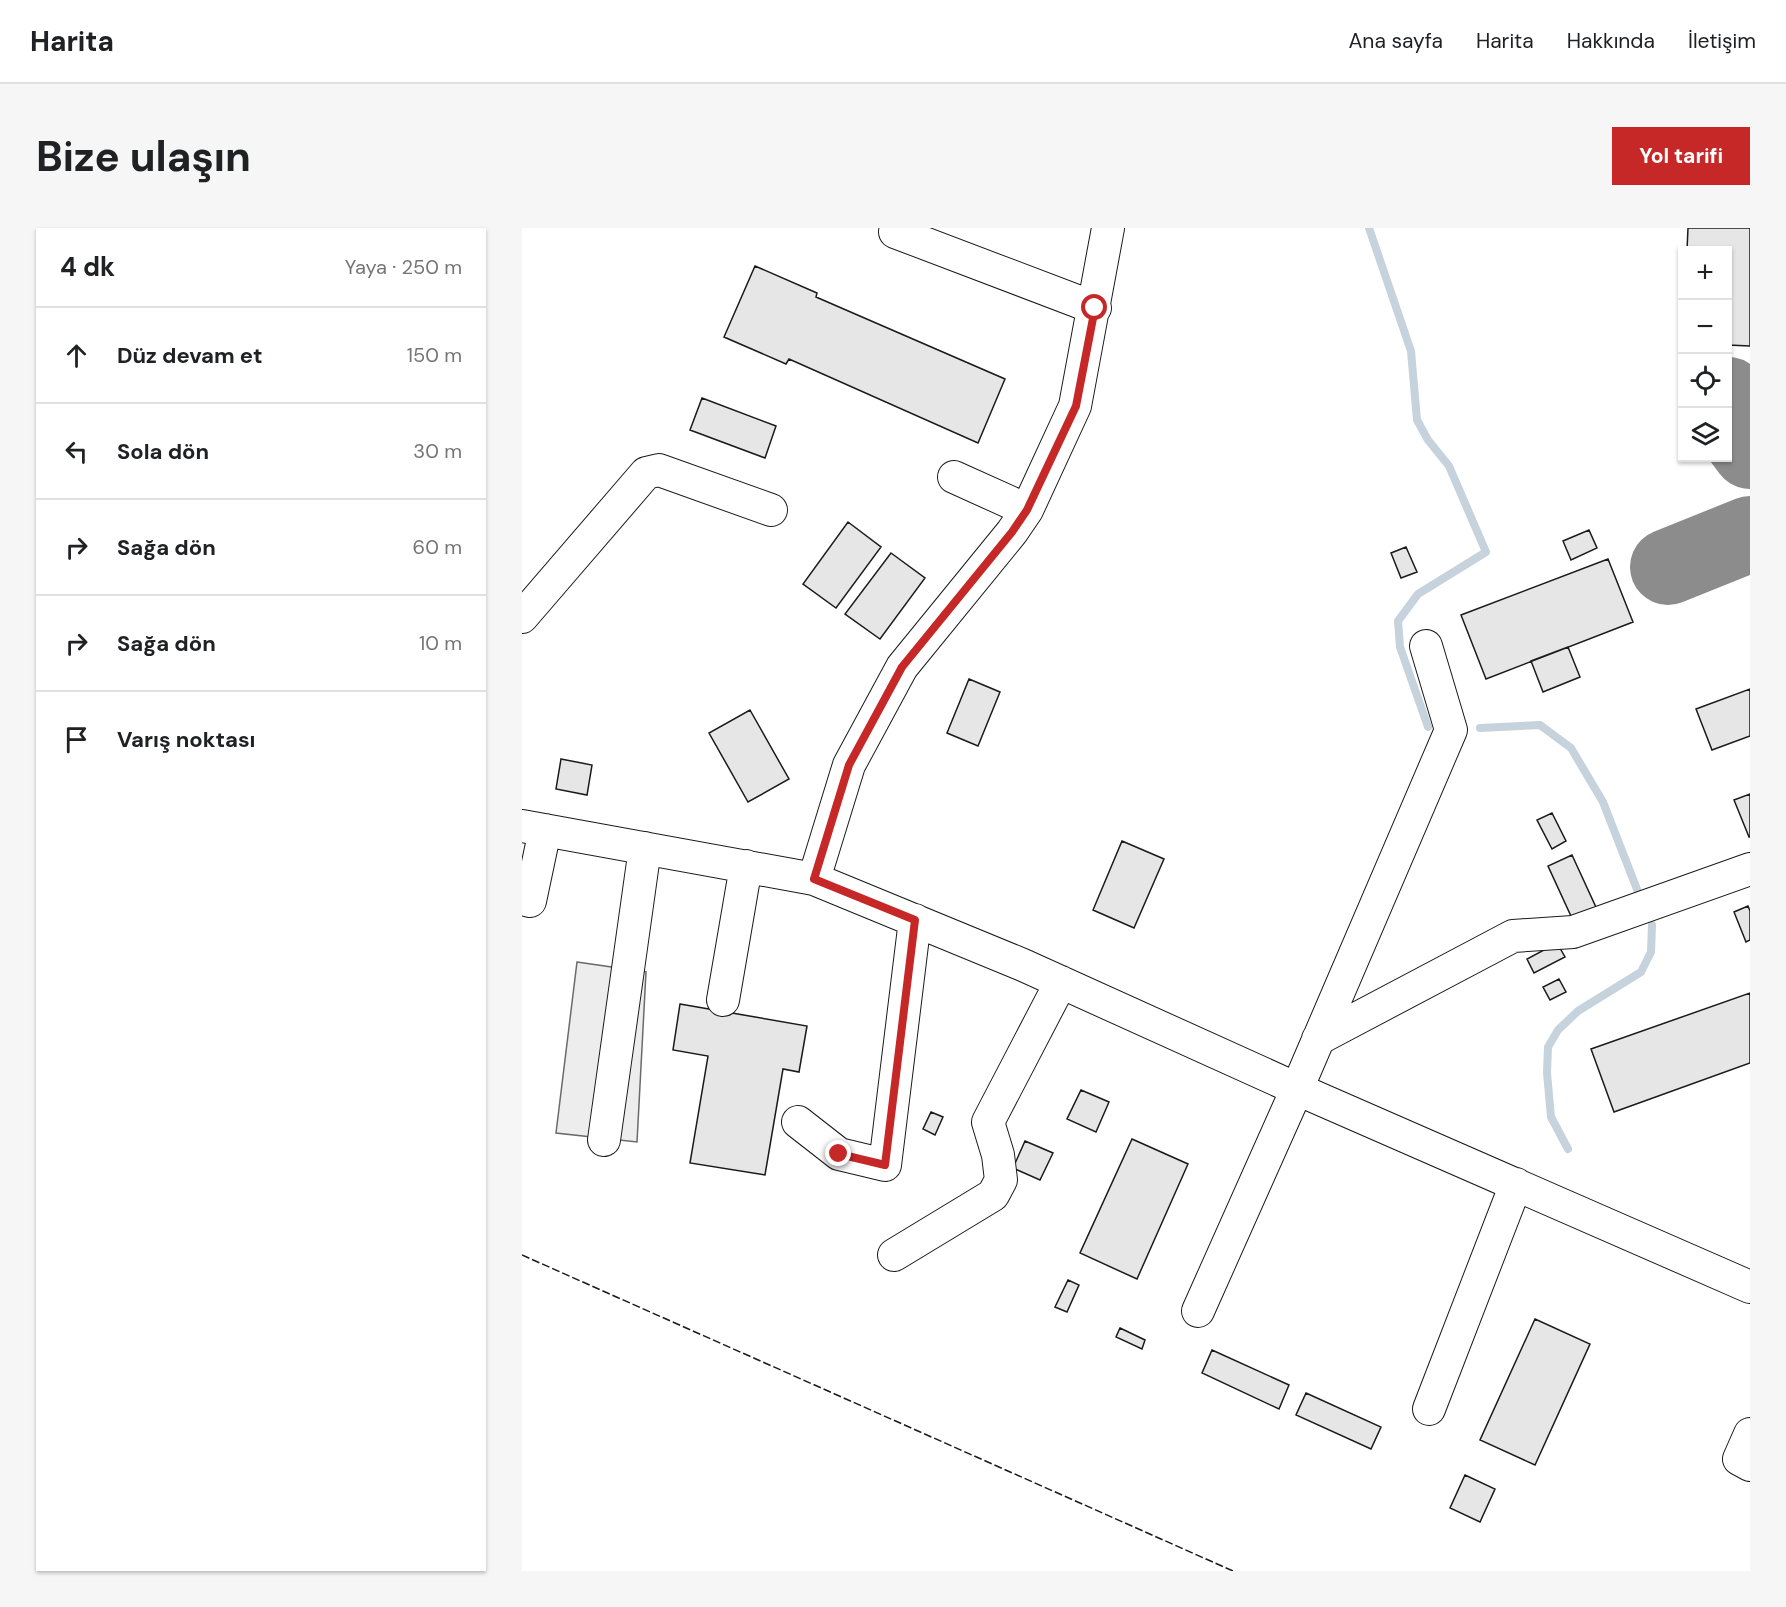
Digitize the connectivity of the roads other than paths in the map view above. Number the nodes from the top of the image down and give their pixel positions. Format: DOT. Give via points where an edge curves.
graph roads {
  1 [pos="1108,228"];
  2 [pos="895,232"];
  3 [pos="1095,308"];
  4 [pos="954,477"];
  5 [pos="771,510"];
  6 [pos="1027,510"];
  7 [pos="522,617"];
  8 [pos="1426,646"];
  9 [pos="533,828"];
  10 [pos="645,848"];
  11 [pos="746,866"];
  12 [pos="1750,869"];
  13 [pos="814,879"];
  14 [pos="522,899"];
  15 [pos="915,920"];
  16 [pos="1061,982"];
  17 [pos="723,1000"];
  18 [pos="1318,1039"];
  19 [pos="1297,1089"];
  20 [pos="798,1122"];
  21 [pos="604,1140"];
  22 [pos="1516,1184"];
  23 [pos="894,1255"];
  24 [pos="1750,1287"];
  25 [pos="1198,1311"];
  26 [pos="1429,1409"];
  27 [pos="1750,1434"];
  28 [pos="1750,1465"];
  1 -- 3 [label="lane"];
  2 -- 3 [label="lane"];
  3 -- 6 [label="lane" via="1076,406"];
  4 -- 6 [label="lane"];
  5 -- 7 [label="lane" via="659,470 646,473"];
  6 -- 13 [label="lane" via="902,667 849,765"];
  8 -- 18 [label="lane" via="1451,730"];
  9 -- 10 [label="lane"];
  9 -- 14 [label="lane" via="530,901"];
  10 -- 11 [label="lane"];
  10 -- 21 [label="lane"];
  11 -- 13 [label="lane"];
  11 -- 17 [label="lane"];
  12 -- 18 [label="lane" via="1573,932 1513,936"];
  13 -- 15 [label="lane"];
  15 -- 16 [label="lane"];
  15 -- 20 [label="lane" via="885,1165 839,1154"];
  16 -- 19 [label="lane"];
  16 -- 23 [label="lane" via="988,1122 999,1155 1001,1180 993,1194"];
  18 -- 19 [label="lane"];
  19 -- 22 [label="lane"];
  19 -- 25 [label="lane"];
  22 -- 24 [label="lane"];
  22 -- 26 [label="lane"];
  27 -- 28 [label="lane" via="1739,1459"];
}
